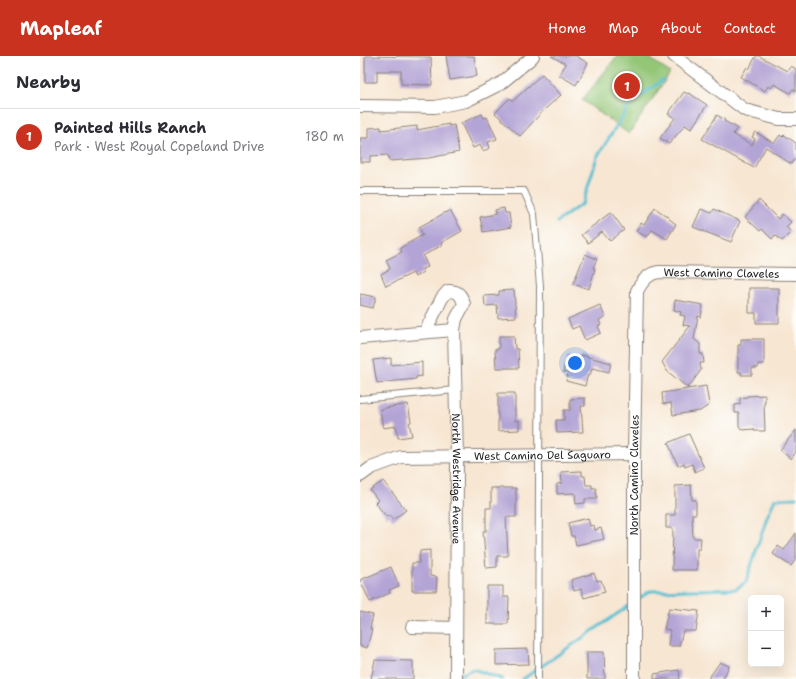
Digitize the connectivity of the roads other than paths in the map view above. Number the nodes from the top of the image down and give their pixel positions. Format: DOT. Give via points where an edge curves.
graph roads {
  1 [pos="533,56"];
  2 [pos="674,56"];
  3 [pos="360,106"];
  4 [pos="796,118"];
  5 [pos="360,191"];
  6 [pos="645,274"];
  7 [pos="796,274"];
  8 [pos="454,330"];
  9 [pos="425,332"];
  10 [pos="360,338"];
  11 [pos="456,390"];
  12 [pos="360,399"];
  13 [pos="634,454"];
  14 [pos="539,456"];
  15 [pos="457,457"];
  16 [pos="360,476"];
  17 [pos="412,627"];
  18 [pos="456,628"];
  19 [pos="456,679"];
  20 [pos="538,679"];
  21 [pos="634,679"];
  1 -- 3 [label="street" via="500,84 466,101 435,107"];
  2 -- 4 [label="street" via="745,110 779,119"];
  5 -- 14 [label="lane" via="524,191 534,214 540,286"];
  6 -- 7 [label="street, West Camino Claveles"];
  6 -- 13 [label="street, North Camino Claveles" via="636,296"];
  8 -- 9 [label="street"];
  8 -- 9 [label="street" via="456,319 464,304 462,296 456,291 448,291"];
  8 -- 11 [label="street, North Westridge Avenue"];
  9 -- 10 [label="street"];
  11 -- 12 [label="lane"];
  11 -- 15 [label="street, North Westridge Avenue"];
  13 -- 14 [label="street, West Camino Del Saguaro"];
  13 -- 21 [label="street, North Camino Claveles"];
  14 -- 15 [label="street, West Camino Del Saguaro"];
  14 -- 20 [label="lane"];
  15 -- 16 [label="street, West Camino Del Saguaro" via="401,457 371,468"];
  15 -- 18 [label="street, North Westridge Avenue"];
  17 -- 18 [label="street"];
  18 -- 19 [label="street, North Westridge Avenue"];
}
